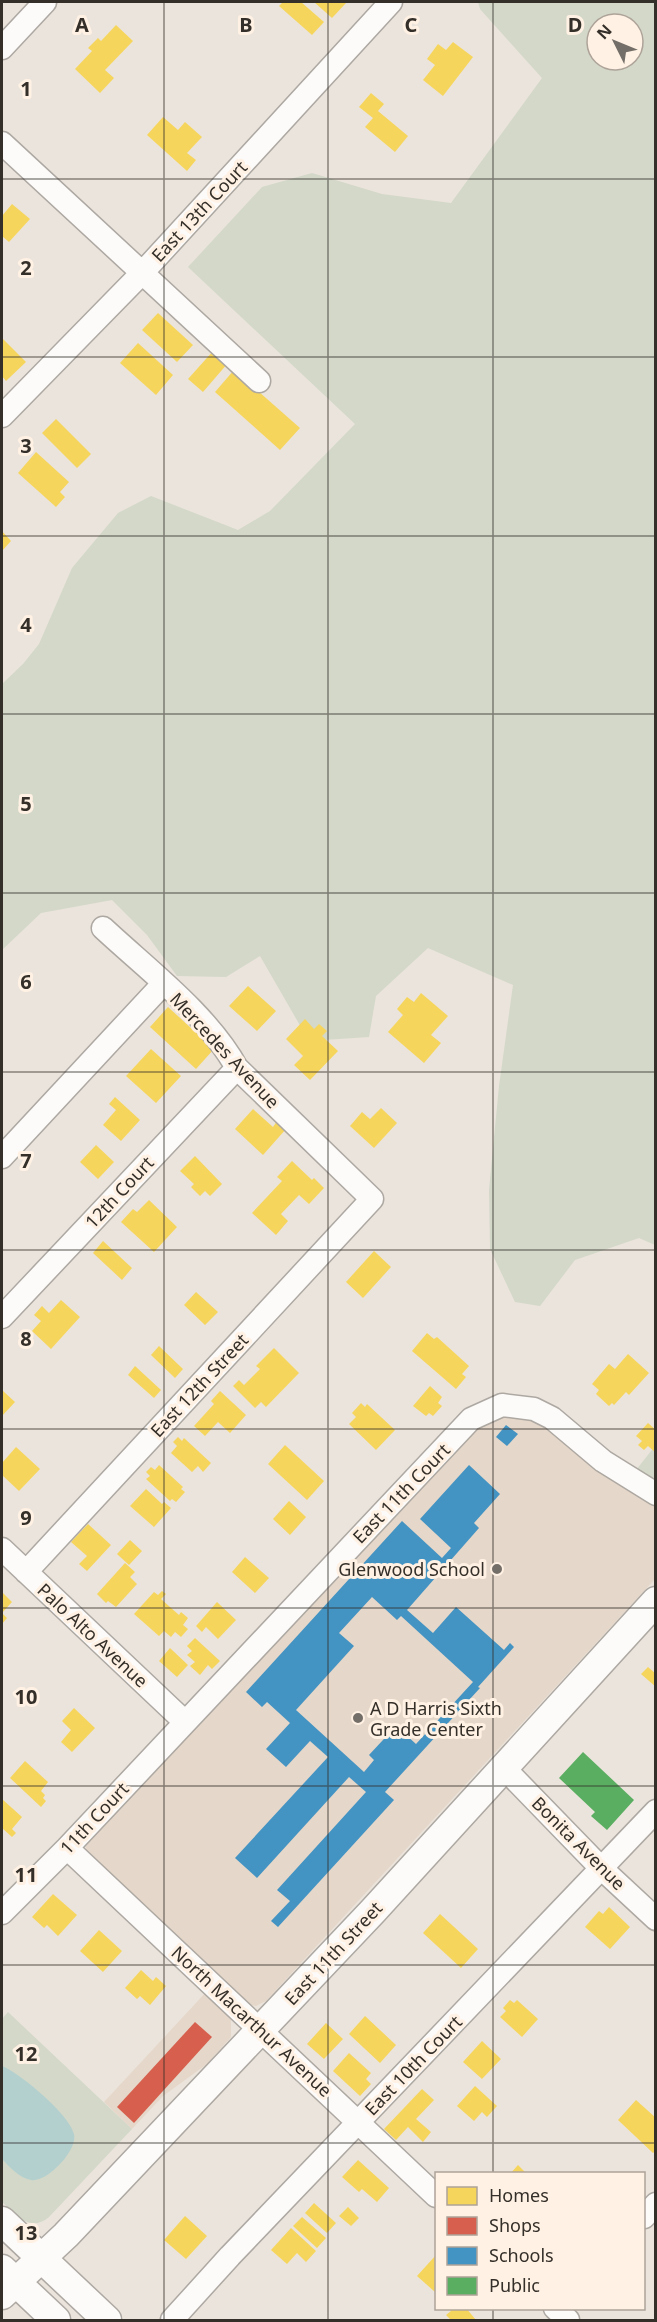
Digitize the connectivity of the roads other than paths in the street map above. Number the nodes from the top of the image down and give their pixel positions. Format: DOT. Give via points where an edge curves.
graph roads {
  1 [pos="45,2"];
  2 [pos="391,2"];
  3 [pos="2,48"];
  4 [pos="2,143"];
  5 [pos="142,272"];
  6 [pos="259,381"];
  7 [pos="2,416"];
  8 [pos="103,928"];
  9 [pos="163,984"];
  10 [pos="237,1068"];
  11 [pos="2,1157"];
  12 [pos="372,1199"];
  13 [pos="2,1317"];
  14 [pos="656,1494"];
  15 [pos="2,1549"];
  16 [pos="26,1572"];
  17 [pos="656,1601"];
  18 [pos="184,1722"];
  19 [pos="503,1767"];
  20 [pos="656,1811"];
  21 [pos="67,1848"];
  22 [pos="601,1868"];
  23 [pos="2,1913"];
  24 [pos="656,1919"];
  25 [pos="261,2030"];
  26 [pos="358,2122"];
  27 [pos="435,2195"];
  28 [pos="656,2204"];
  29 [pos="645,2216"];
  30 [pos="2,2221"];
  31 [pos="42,2258"];
  32 [pos="6,2282"];
  33 [pos="56,2320"];
  34 [pos="107,2320"];
  35 [pos="172,2320"];
  1 -- 3 [label="street"];
  2 -- 5 [label="street, East 13th Court"];
  4 -- 5 [label="street"];
  5 -- 6 [label="street"];
  5 -- 7 [label="street, East 13th Court"];
  8 -- 9 [label="street, Mercedes Avenue"];
  9 -- 10 [label="street, Mercedes Avenue" via="191,1008 224,1046"];
  9 -- 11 [label="street"];
  10 -- 12 [label="street, Mercedes Avenue"];
  10 -- 13 [label="street, 12th Court"];
  12 -- 16 [label="street, East 12th Street"];
  14 -- 18 [label="street, East 11th Court" via="603,1461 552,1418 534,1409 502,1405 471,1419"];
  15 -- 16 [label="street, Palo Alto Avenue"];
  16 -- 18 [label="street, Palo Alto Avenue"];
  17 -- 19 [label="main road, East 11th Street"];
  18 -- 21 [label="street, 11th Court"];
  19 -- 22 [label="street, Bonita Avenue"];
  19 -- 25 [label="main road, East 11th Street"];
  20 -- 22 [label="street, East 10th Court"];
  21 -- 23 [label="street, 11th Court"];
  21 -- 25 [label="street, North Macarthur Avenue"];
  22 -- 24 [label="street, Bonita Avenue"];
  22 -- 26 [label="street, East 10th Court"];
  25 -- 26 [label="street, North Macarthur Avenue"];
  25 -- 31 [label="main road, East 11th Street"];
  26 -- 27 [label="street, North Macarthur Avenue"];
  26 -- 35 [label="street, East 10th Court"];
  28 -- 29 [label="street"];
  30 -- 31 [label="main road"];
  31 -- 32 [label="main road, East 11th Street"];
  31 -- 34 [label="main road"];
  32 -- 33 [label="main road"];
}
